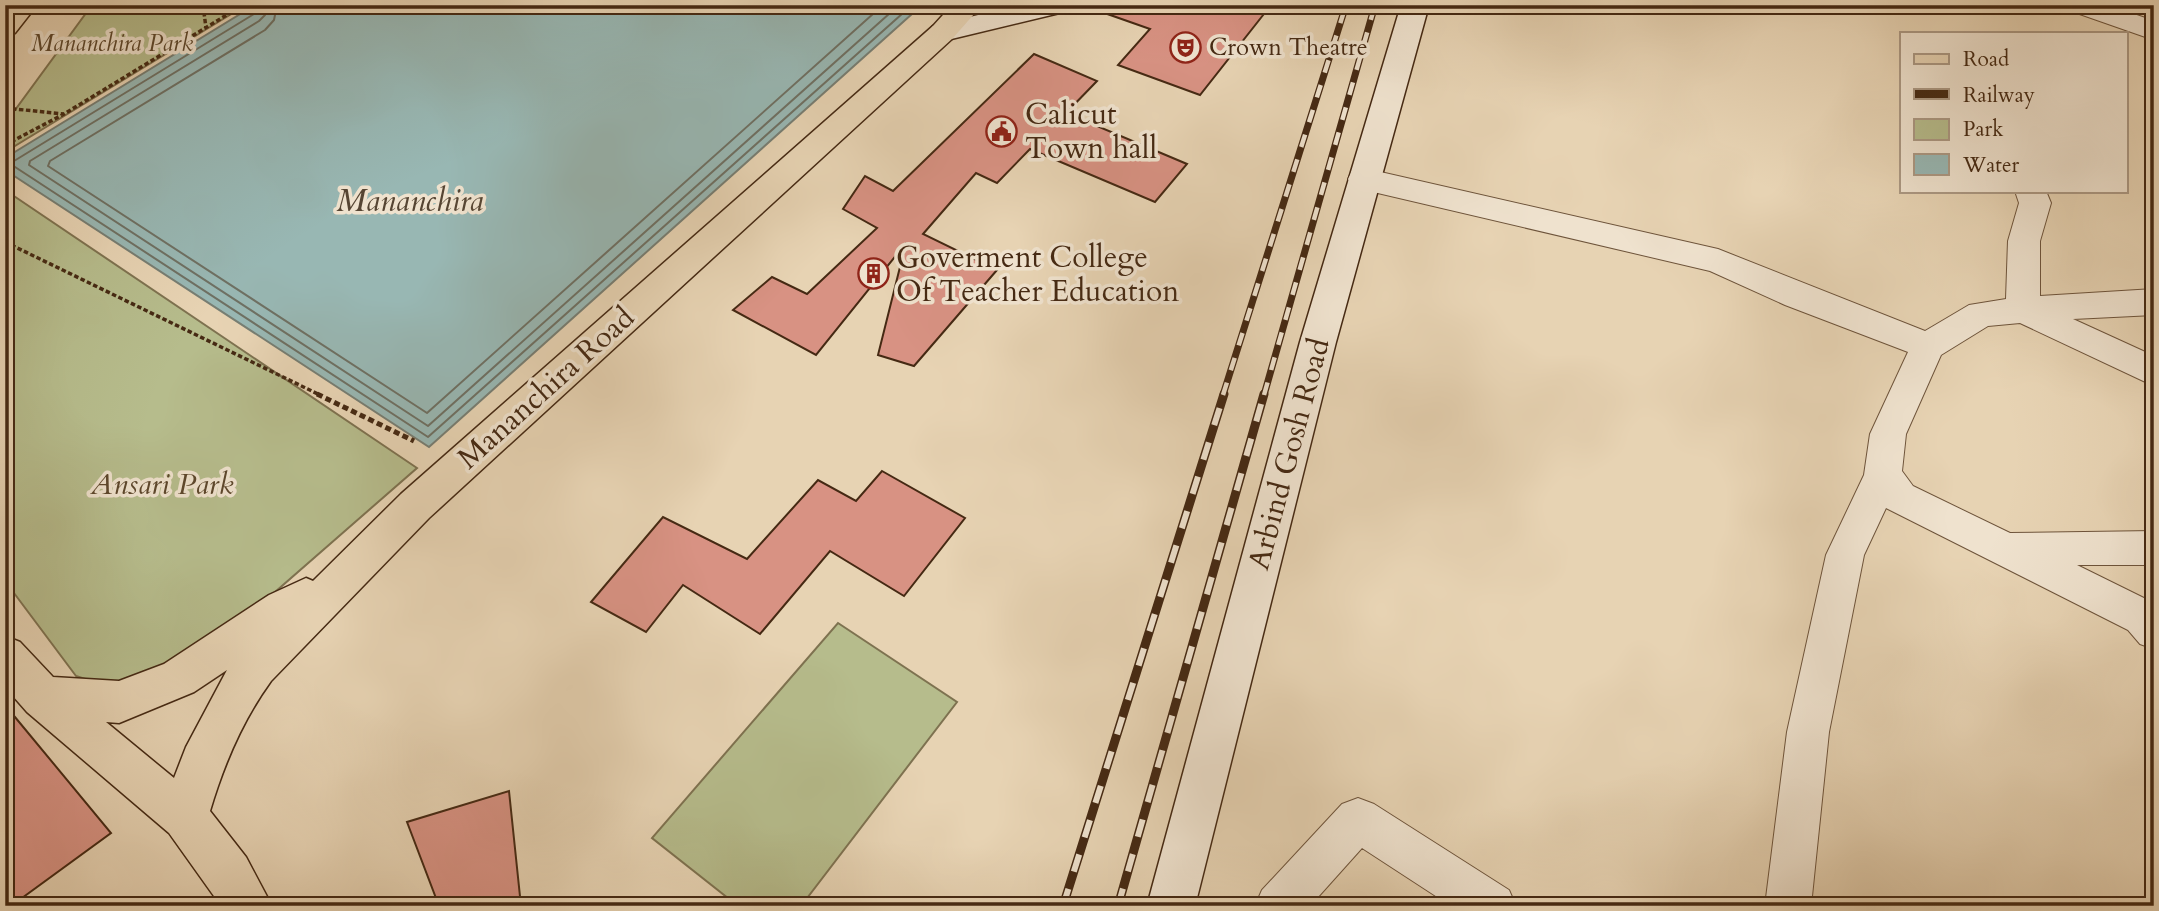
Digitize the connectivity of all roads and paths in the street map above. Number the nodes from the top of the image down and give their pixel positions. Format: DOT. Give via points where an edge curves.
graph roads {
  1 [pos="23,5"];
  2 [pos="203,5"];
  3 [pos="243,5"];
  4 [pos="968,5"];
  5 [pos="1058,5"];
  6 [pos="1415,5"];
  7 [pos="2081,5"];
  8 [pos="5,27"];
  9 [pos="206,28"];
  10 [pos="2154,31"];
  11 [pos="943,32"];
  12 [pos="5,108"];
  13 [pos="64,114"];
  14 [pos="5,145"];
  15 [pos="1363,179"];
  16 [pos="2031,192"];
  17 [pos="5,242"];
  18 [pos="2154,302"];
  19 [pos="2023,310"];
  20 [pos="1928,346"];
  21 [pos="2154,372"];
  22 [pos="414,441"];
  23 [pos="1883,475"];
  24 [pos="2154,548"];
  25 [pos="2005,549"];
  26 [pos="341,578"];
  27 [pos="2154,631"];
  28 [pos="5,656"];
  29 [pos="43,696"];
  30 [pos="185,817"];
  31 [pos="248,906"];
  32 [pos="1171,906"];
  33 [pos="1278,906"];
  34 [pos="1493,906"];
  35 [pos="1788,906"];
  1 -- 8 [label="main road"];
  2 -- 9 [label="path"];
  3 -- 9 [label="path"];
  4 -- 11 [label="main road, Mananchira Road"];
  5 -- 11 [label="street"];
  6 -- 15 [label="street, Arbind Gosh Road"];
  7 -- 10 [label="street"];
  9 -- 13 [label="path"];
  11 -- 26 [label="main road, Mananchira Road" via="415,506"];
  12 -- 13 [label="path"];
  13 -- 14 [label="path"];
  15 -- 20 [label="street" via="1718,261"];
  15 -- 32 [label="street, Arbind Gosh Road"];
  16 -- 19 [label="street" via="2035,203 2024,241"];
  17 -- 22 [label="path"];
  18 -- 19 [label="street"];
  19 -- 20 [label="street" via="1981,314"];
  19 -- 21 [label="street"];
  20 -- 23 [label="street" via="1888,434"];
  23 -- 25 [label="street" via="1900,497"];
  23 -- 35 [label="street" via="1845,555 1808,732"];
  24 -- 25 [label="street"];
  25 -- 27 [label="street" via="2141,617"];
  26 -- 29 [label="main road" via="284,608 179,678 155,688 119,702"];
  26 -- 30 [label="main road, Mananchira Road" via="236,693 202,763"];
  28 -- 29 [label="main road"];
  29 -- 30 [label="main road"];
  30 -- 31 [label="main road"];
  33 -- 34 [label="street" via="1358,820"];
}
